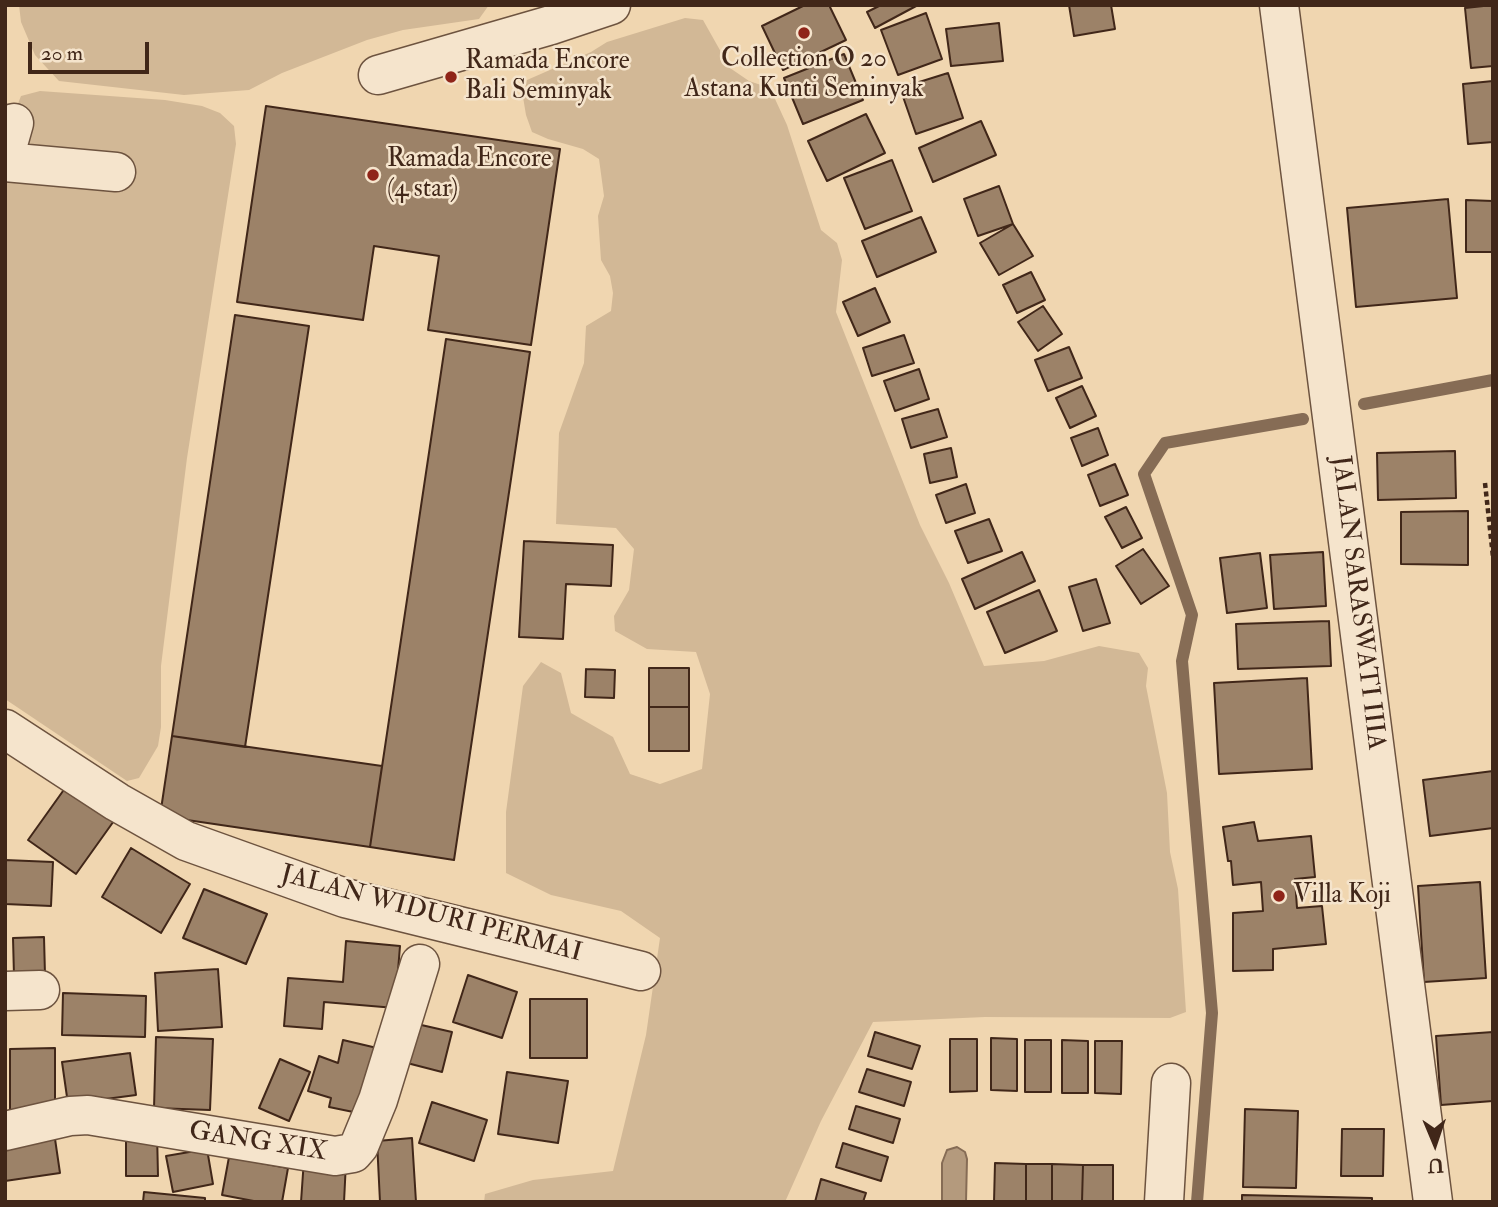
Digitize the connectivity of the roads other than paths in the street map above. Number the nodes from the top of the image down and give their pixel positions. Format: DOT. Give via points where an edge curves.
graph roads {
  1 [pos="611,5"];
  2 [pos="1279,5"];
  3 [pos="549,15"];
  4 [pos="378,75"];
  5 [pos="5,162"];
  6 [pos="116,172"];
  7 [pos="5,729"];
  8 [pos="420,964"];
  9 [pos="641,971"];
  10 [pos="1171,1083"];
  11 [pos="5,1131"];
  12 [pos="1164,1202"];
  13 [pos="1433,1202"];
  1 -- 3 [label="street"];
  2 -- 13 [label="street, JALAN SARASWATI IIIA"];
  3 -- 4 [label="street"];
  5 -- 6 [label="street"];
  7 -- 9 [label="street, JALAN WIDURI PERMAI" via="186,841 345,898"];
  8 -- 11 [label="street, GANG XIX" via="378,1100 353,1153 335,1156 88,1115"];
  10 -- 12 [label="street"];
}
